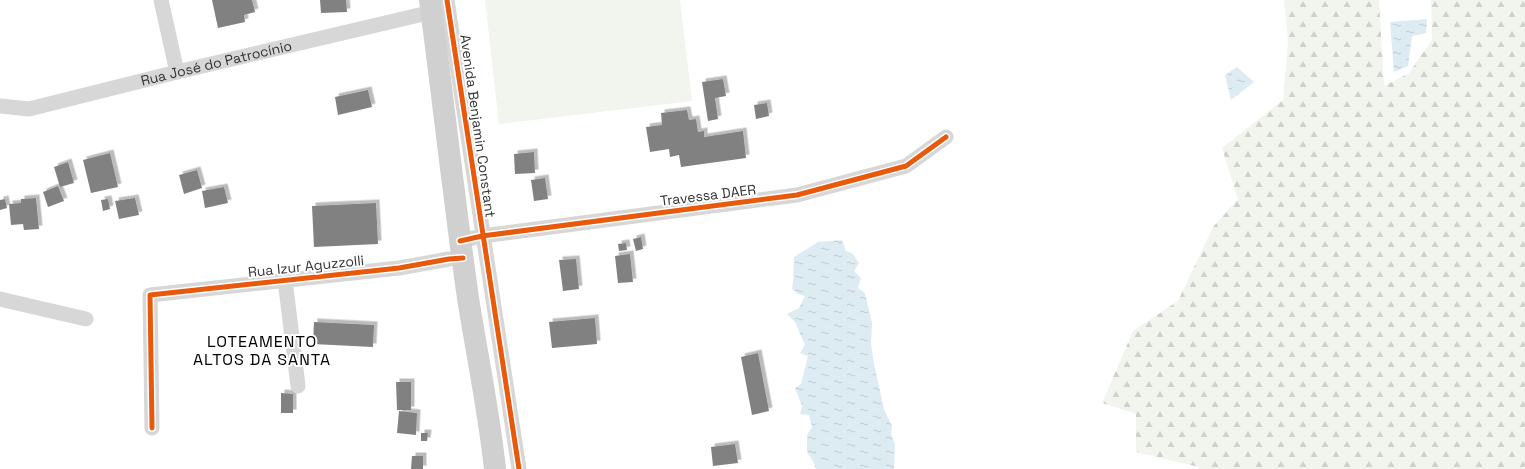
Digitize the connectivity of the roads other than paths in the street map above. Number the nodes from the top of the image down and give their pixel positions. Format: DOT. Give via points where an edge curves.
graph roads {
  1 [pos="161,0"];
  2 [pos="436,4"];
  3 [pos="177,72"];
  4 [pos="0,106"];
  5 [pos="946,137"];
  6 [pos="482,236"];
  7 [pos="462,250"];
  8 [pos="285,280"];
  9 [pos="0,299"];
  10 [pos="86,318"];
  11 [pos="298,386"];
  12 [pos="152,428"];
  13 [pos="495,469"];
  14 [pos="519,469"];
  1 -- 3 [label="street"];
  2 -- 3 [label="street, Rua José do Patrocínio"];
  2 -- 6 [label="street, Avenida Benjamin Constant"];
  2 -- 7 [label="main road"];
  3 -- 4 [label="street, Rua José do Patrocínio" via="29,108"];
  5 -- 6 [label="street, Travessa DAER" via="906,166 797,195"];
  6 -- 7 [label="street, Travessa DAER"];
  6 -- 14 [label="street, Avenida Benjamin Constant"];
  7 -- 8 [label="street, Rua Izur Aguzzolli" via="449,259 399,268"];
  7 -- 13 [label="main road"];
  8 -- 11 [label="street"];
  8 -- 12 [label="street, Rua Izur Aguzzolli" via="150,295"];
  9 -- 10 [label="street"];
}
